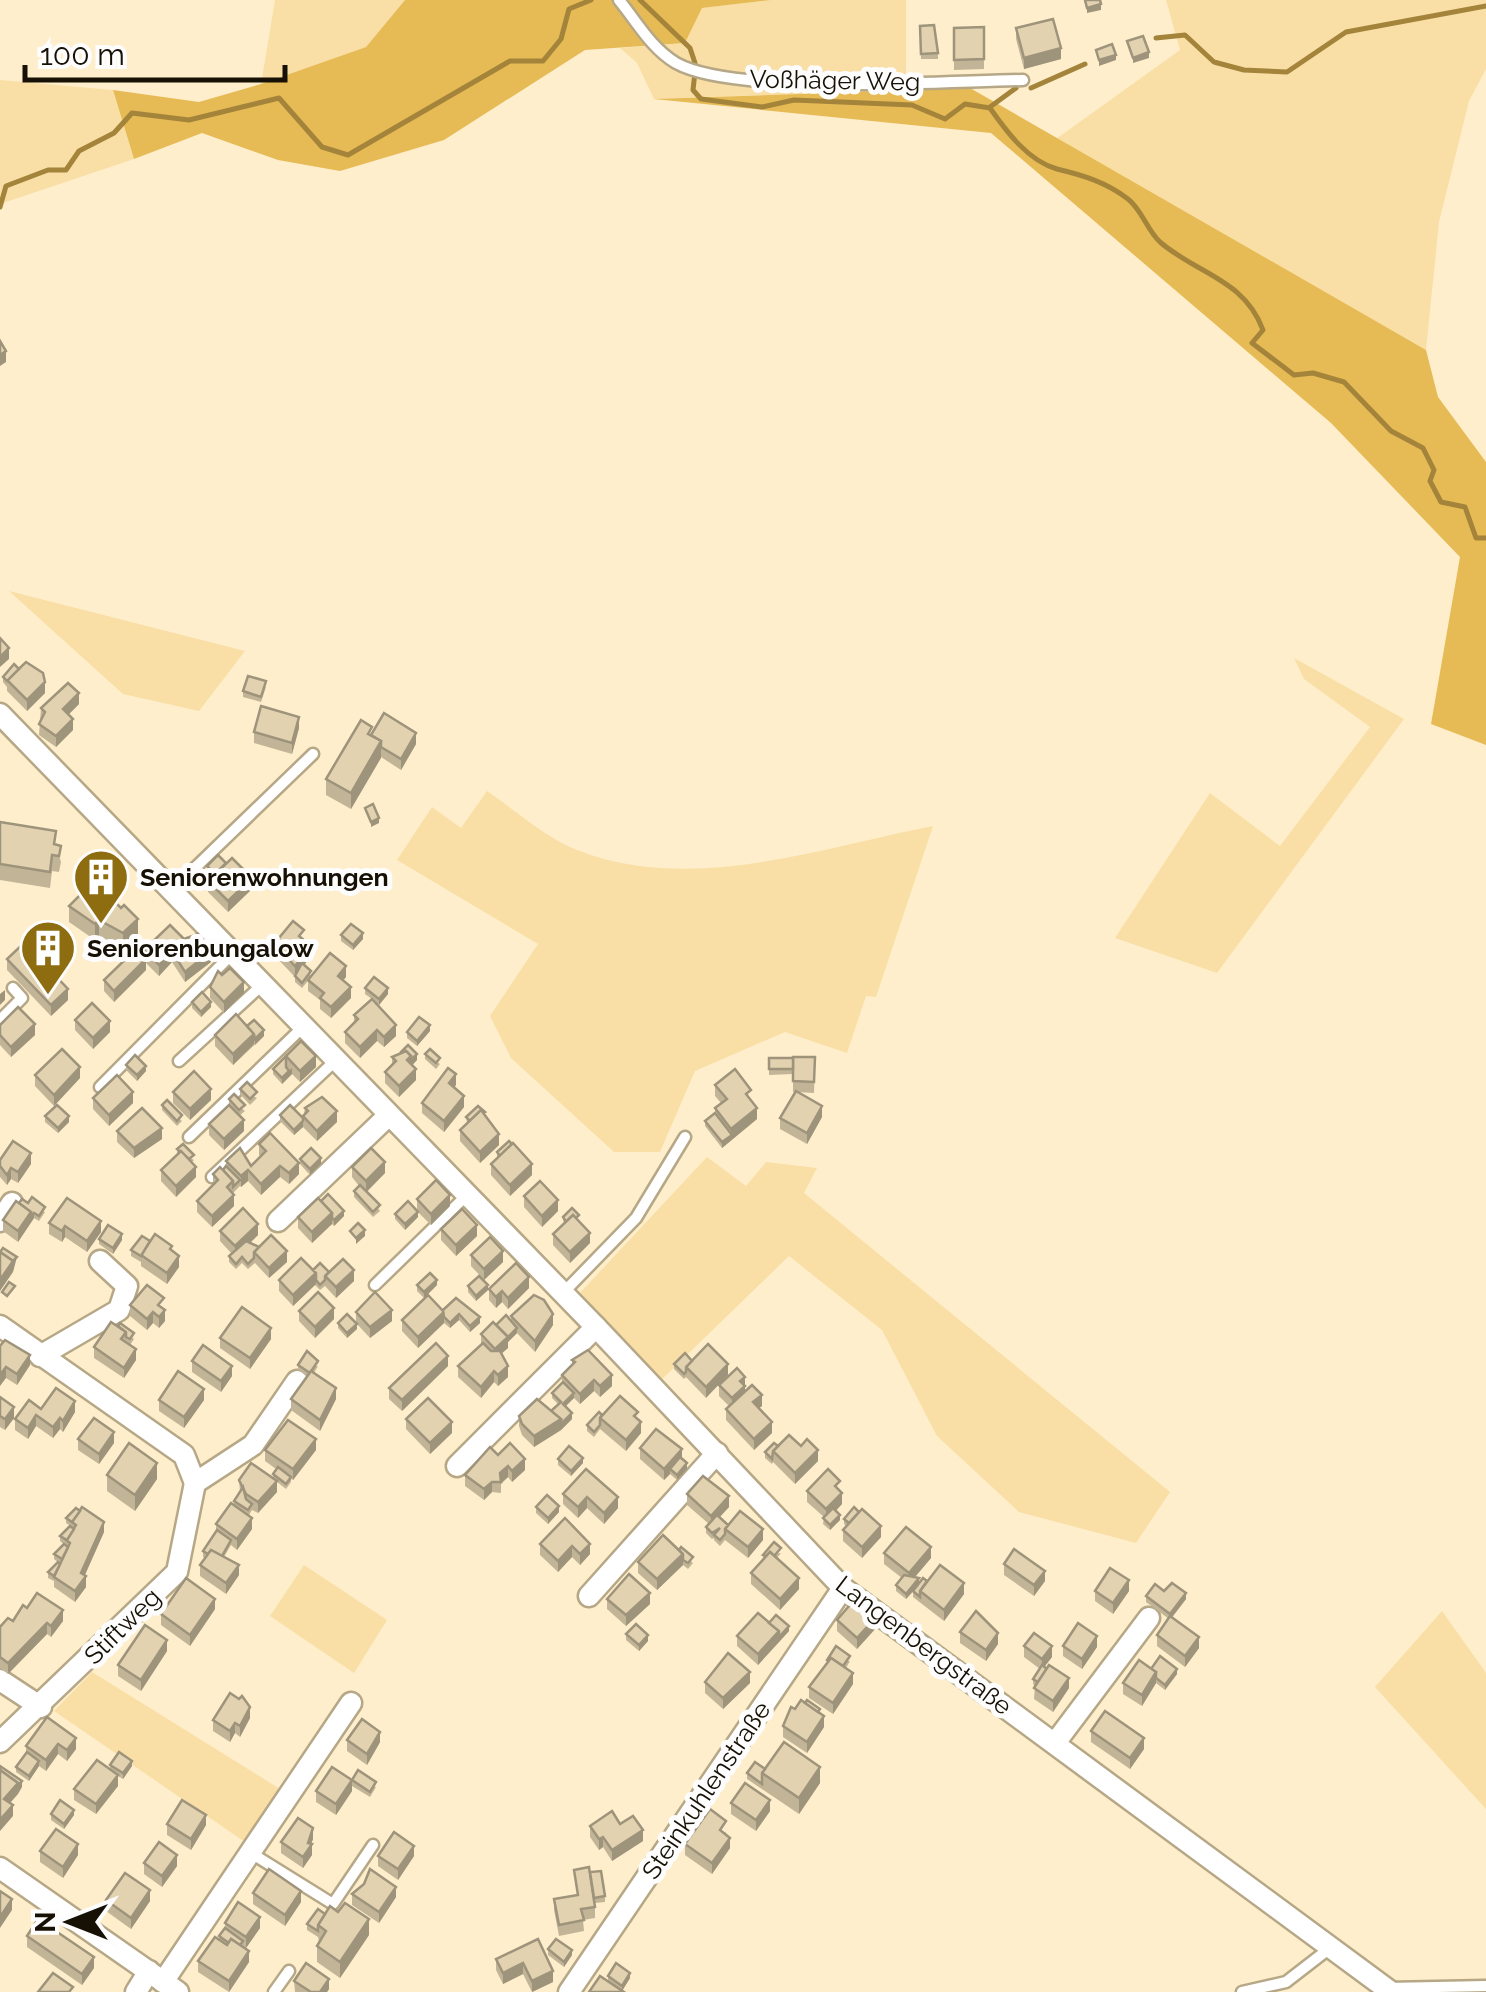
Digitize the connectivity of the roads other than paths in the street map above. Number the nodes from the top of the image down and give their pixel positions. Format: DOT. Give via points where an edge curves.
graph roads {
  1 [pos="619,0"];
  2 [pos="1023,80"];
  3 [pos="0,714"];
  4 [pos="313,754"];
  5 [pos="171,891"];
  6 [pos="233,953"];
  7 [pos="263,984"];
  8 [pos="12,988"];
  9 [pos="0,1020"];
  10 [pos="304,1027"];
  11 [pos="335,1060"];
  12 [pos="179,1061"];
  13 [pos="100,1087"];
  14 [pos="388,1116"];
  15 [pos="189,1137"];
  16 [pos="685,1137"];
  17 [pos="212,1177"];
  18 [pos="466,1196"];
  19 [pos="12,1203"];
  20 [pos="0,1221"];
  21 [pos="278,1222"];
  22 [pos="100,1261"];
  23 [pos="375,1286"];
  24 [pos="562,1294"];
  25 [pos="0,1326"];
  26 [pos="596,1326"];
  27 [pos="40,1356"];
  28 [pos="297,1381"];
  29 [pos="716,1453"];
  30 [pos="458,1466"];
  31 [pos="195,1483"];
  32 [pos="843,1588"];
  33 [pos="589,1596"];
  34 [pos="1149,1618"];
  35 [pos="0,1680"];
  36 [pos="350,1703"];
  37 [pos="41,1707"];
  38 [pos="0,1742"];
  39 [pos="1055,1743"];
  40 [pos="372,1844"];
  41 [pos="250,1852"];
  42 [pos="0,1868"];
  43 [pos="1330,1948"];
  44 [pos="289,1971"];
  45 [pos="163,1982"];
  46 [pos="1486,1986"];
  47 [pos="1388,1990"];
  48 [pos="136,1992"];
  49 [pos="274,1992"];
  50 [pos="570,1992"];
  51 [pos="1242,1992"];
  1 -- 2 [label="lane, Voßhäger Weg" via="658,50 680,65 744,80"];
  3 -- 5 [label="street, Langenbergstraße"];
  4 -- 5 [label="lane"];
  5 -- 6 [label="street, Langenbergstraße"];
  6 -- 7 [label="street, Langenbergstraße"];
  6 -- 13 [label="lane"];
  7 -- 10 [label="street, Langenbergstraße"];
  7 -- 12 [label="lane"];
  8 -- 9 [label="lane" via="22,998"];
  10 -- 11 [label="street, Langenbergstraße"];
  10 -- 15 [label="lane"];
  11 -- 14 [label="street, Langenbergstraße"];
  11 -- 17 [label="lane"];
  14 -- 18 [label="street, Langenbergstraße"];
  14 -- 21 [label="street"];
  16 -- 24 [label="lane" via="636,1218"];
  18 -- 23 [label="lane"];
  18 -- 24 [label="street, Langenbergstraße"];
  19 -- 20 [label="street"];
  22 -- 27 [label="street" via="126,1286 119,1310"];
  24 -- 26 [label="street, Langenbergstraße"];
  25 -- 27 [label="street"];
  26 -- 29 [label="street, Langenbergstraße"];
  26 -- 30 [label="street"];
  27 -- 31 [label="street" via="184,1455"];
  28 -- 31 [label="street" via="253,1444"];
  29 -- 32 [label="street, Langenbergstraße"];
  29 -- 33 [label="street"];
  31 -- 37 [label="street, Stiftweg" via="177,1572"];
  32 -- 39 [label="street, Langenbergstraße"];
  32 -- 50 [label="street, Steinkuhlenstraße"];
  34 -- 39 [label="street"];
  35 -- 37 [label="street"];
  36 -- 41 [label="street"];
  37 -- 38 [label="street, Stiftweg"];
  39 -- 43 [label="street, Langenbergstraße"];
  40 -- 41 [label="lane" via="333,1904"];
  41 -- 45 [label="street"];
  42 -- 45 [label="street"];
  43 -- 47 [label="street, Langenbergstraße"];
  43 -- 51 [label="lane" via="1286,1982"];
  44 -- 49 [label="lane"];
  45 -- 48 [label="street"];
  46 -- 47 [label="lane"];
}
